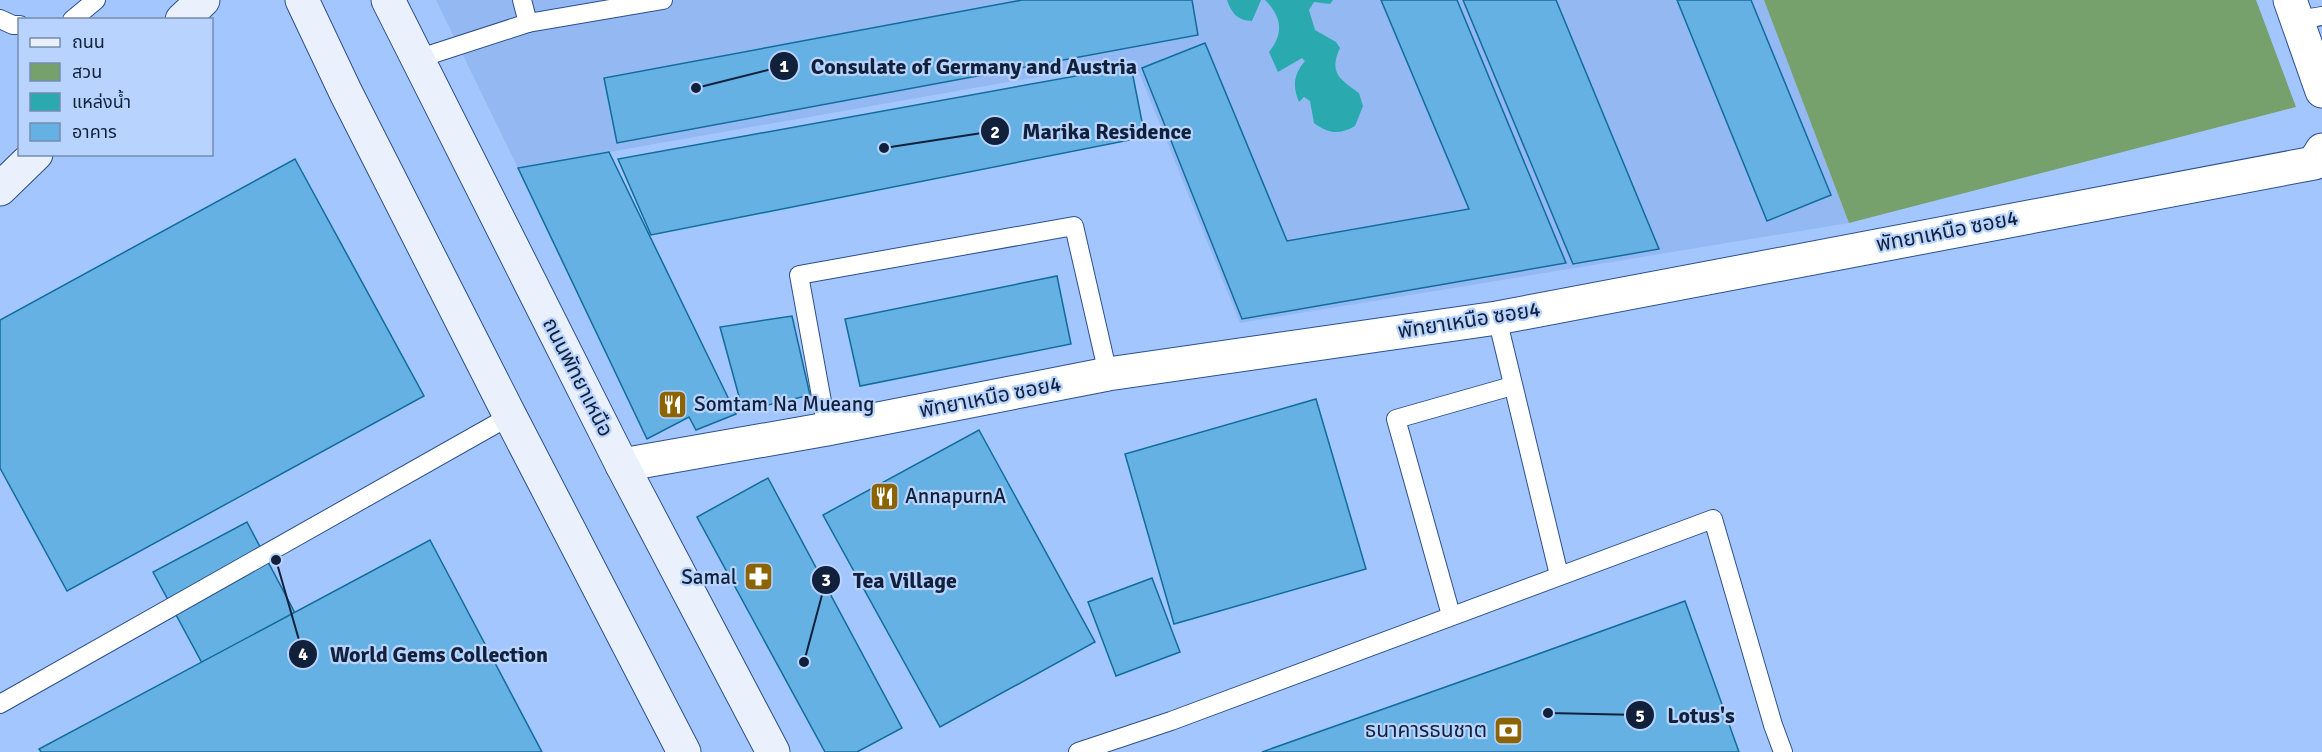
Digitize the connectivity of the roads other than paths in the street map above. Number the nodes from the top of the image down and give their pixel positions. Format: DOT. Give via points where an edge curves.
graph roads {
  1 [pos="96,0"];
  2 [pos="174,0"];
  3 [pos="203,0"];
  4 [pos="302,0"];
  5 [pos="388,0"];
  6 [pos="522,0"];
  7 [pos="663,0"];
  8 [pos="2303,12"];
  9 [pos="74,18"];
  10 [pos="160,18"];
  11 [pos="184,18"];
  12 [pos="0,19"];
  13 [pos="528,23"];
  14 [pos="18,25"];
  15 [pos="417,59"];
  16 [pos="2322,91"];
  17 [pos="34,156"];
  18 [pos="2318,156"];
  19 [pos="0,189"];
  20 [pos="1497,318"];
  21 [pos="1108,374"];
  22 [pos="1512,386"];
  23 [pos="510,416"];
  24 [pos="827,429"];
  25 [pos="622,465"];
  26 [pos="1559,575"];
  27 [pos="1450,615"];
  28 [pos="0,704"];
  29 [pos="684,752"];
  30 [pos="773,752"];
  31 [pos="1078,752"];
  32 [pos="1783,752"];
  1 -- 9 [label="lane"];
  2 -- 10 [label="main road"];
  3 -- 11 [label="main road"];
  4 -- 23 [label="main road"];
  5 -- 15 [label="main road, ถนนพัทยาเหนือ"];
  6 -- 13 [label="lane"];
  7 -- 13 [label="lane"];
  8 -- 16 [label="street"];
  12 -- 14 [label="lane"];
  13 -- 15 [label="lane"];
  15 -- 25 [label="main road, ถนนพัทยาเหนือ"];
  17 -- 19 [label="main road"];
  18 -- 20 [label="street, พัทยาเหนือ ซอย4"];
  20 -- 21 [label="street, พัทยาเหนือ ซอย4"];
  20 -- 22 [label="lane"];
  21 -- 24 [label="street, พัทยาเหนือ ซอย4"];
  21 -- 24 [label="lane" via="1074,226 799,275"];
  22 -- 26 [label="lane"];
  22 -- 27 [label="lane" via="1396,419"];
  23 -- 28 [label="lane"];
  23 -- 29 [label="main road"];
  24 -- 25 [label="street, พัทยาเหนือ ซอย4"];
  25 -- 30 [label="main road, ถนนพัทยาเหนือ"];
  26 -- 27 [label="lane"];
  26 -- 32 [label="lane" via="1713,519"];
  27 -- 31 [label="lane" via="1171,721"];
}
